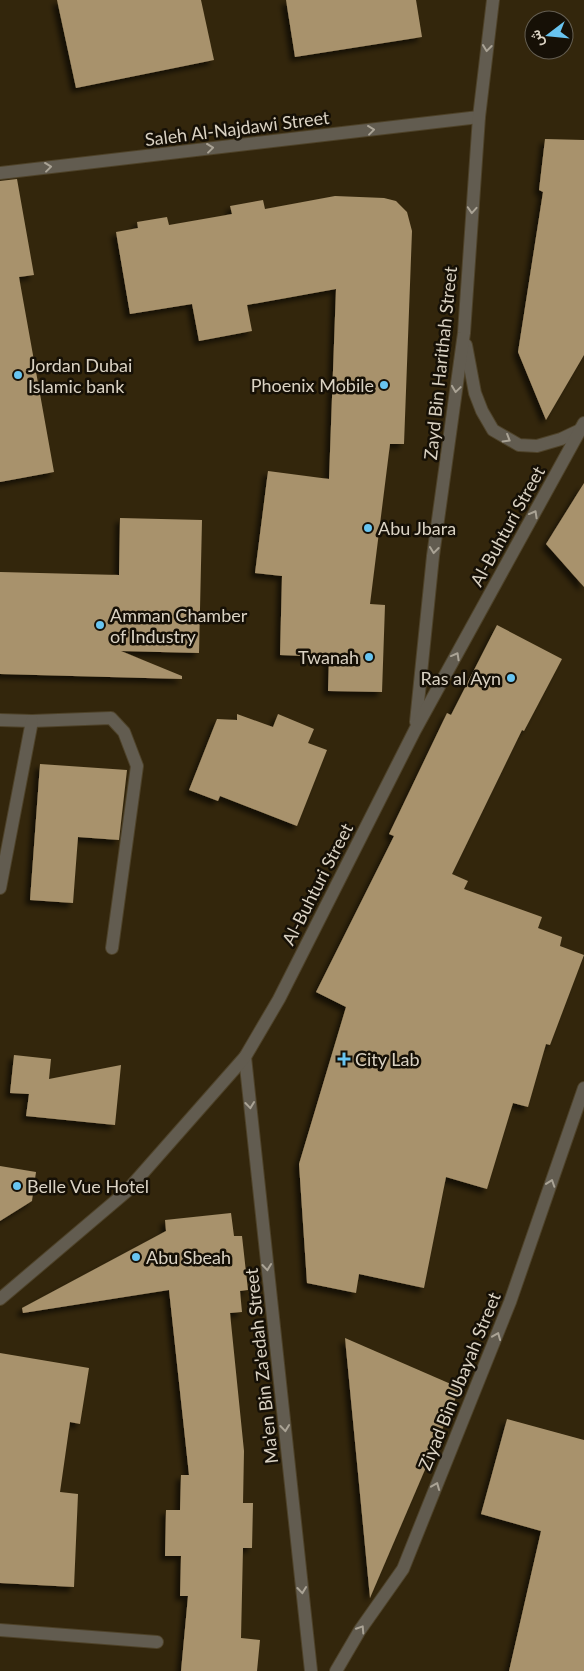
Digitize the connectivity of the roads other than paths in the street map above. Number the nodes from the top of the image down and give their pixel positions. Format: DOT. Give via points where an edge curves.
graph roads {
  1 [pos="493,0"];
  2 [pos="479,117"];
  3 [pos="0,173"];
  4 [pos="464,333"];
  5 [pos="582,427"];
  6 [pos="0,720"];
  7 [pos="32,721"];
  8 [pos="415,730"];
  9 [pos="0,888"];
  10 [pos="112,948"];
  11 [pos="245,1056"];
  12 [pos="584,1088"];
  13 [pos="0,1299"];
  14 [pos="0,1630"];
  15 [pos="157,1642"];
  16 [pos="311,1671"];
  17 [pos="336,1671"];
  1 -- 2 [label="street, Zayd Bin Harithah Street, one-way"];
  3 -- 2 [label="street, Saleh Al-Najdawi Street, one-way"];
  2 -- 4 [label="street, Zayd Bin Harithah Street, one-way"];
  4 -- 5 [label="street, one-way" via="475,393 493,430 519,445 537,446 561,439"];
  4 -- 8 [label="street, Zayd Bin Harithah Street, one-way"];
  8 -- 5 [label="street, Al-Buhturi Street, one-way"];
  6 -- 7 [label="street"];
  7 -- 9 [label="street"];
  7 -- 10 [label="street" via="111,718 124,732 137,766"];
  8 -- 11 [label="street, Al-Buhturi Street" via="279,999"];
  11 -- 13 [label="street, Al-Buhturi Street" via="126,1192"];
  11 -- 16 [label="street, Ma'en Bin Za'edah Street, one-way"];
  17 -- 12 [label="street, Ziyad Bin Ubayah Street, one-way" via="403,1569 510,1302"];
  14 -- 15 [label="street"];
}
